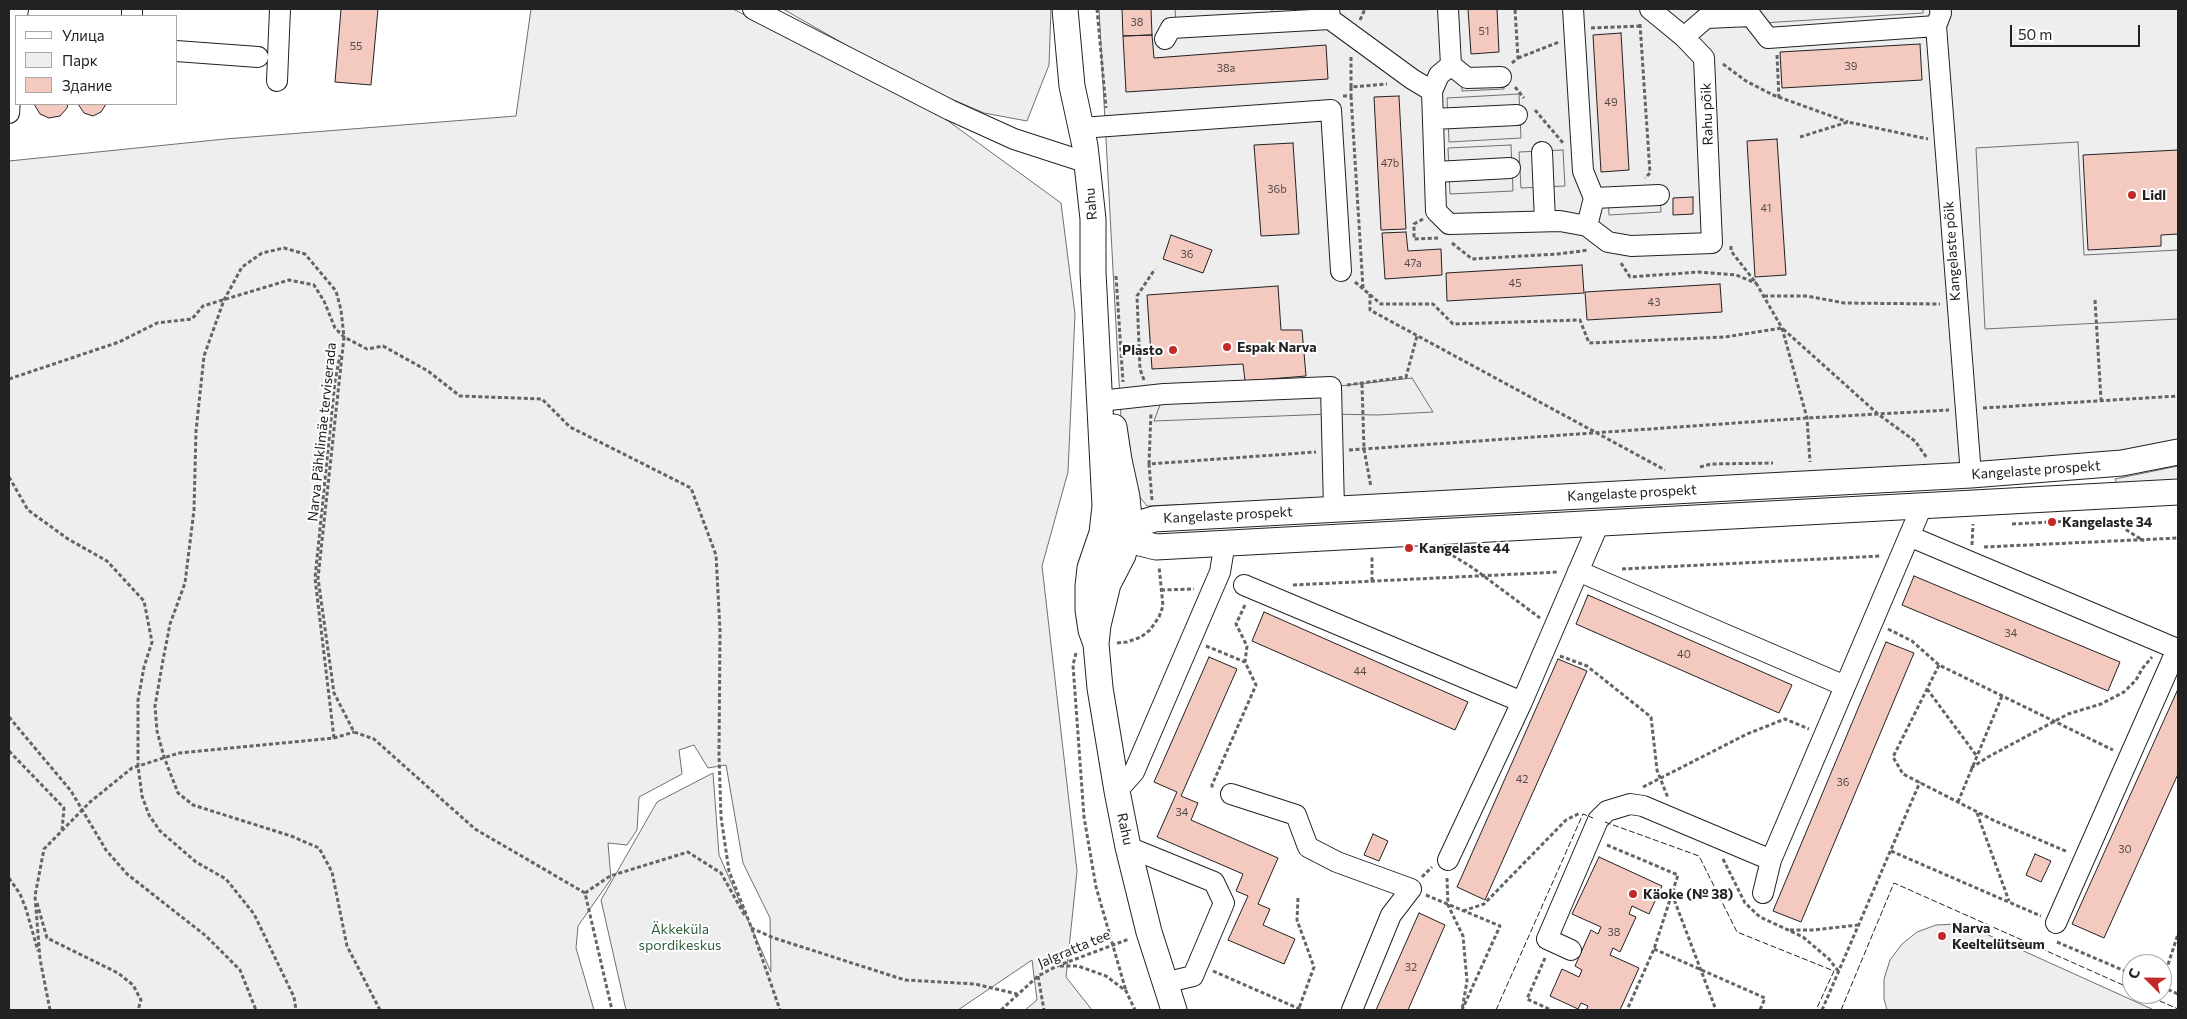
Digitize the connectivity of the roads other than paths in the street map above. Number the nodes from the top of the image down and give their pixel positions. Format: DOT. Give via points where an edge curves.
graph roads {
  1 [pos="280,9"];
  2 [pos="753,9"];
  3 [pos="1065,9"];
  4 [pos="1448,9"];
  5 [pos="1572,9"];
  6 [pos="1755,12"];
  7 [pos="1329,14"];
  8 [pos="1645,15"];
  9 [pos="1938,17"];
  10 [pos="1684,37"];
  11 [pos="15,39"];
  12 [pos="1165,39"];
  13 [pos="178,51"];
  14 [pos="258,57"];
  15 [pos="1451,65"];
  16 [pos="1504,72"];
  17 [pos="277,80"];
  18 [pos="1432,91"];
  19 [pos="1526,109"];
  20 [pos="9,114"];
  21 [pos="1433,118"];
  22 [pos="1081,128"];
  23 [pos="1542,152"];
  24 [pos="1088,162"];
  25 [pos="1510,168"];
  26 [pos="1435,172"];
  27 [pos="1659,195"];
  28 [pos="1594,198"];
  29 [pos="1545,221"];
  30 [pos="1587,226"];
  31 [pos="1340,270"];
  32 [pos="1100,401"];
  33 [pos="2178,452"];
  34 [pos="1971,475"];
  35 [pos="2178,492"];
  36 [pos="1116,501"];
  37 [pos="1922,506"];
  38 [pos="1334,509"];
  39 [pos="1154,519"];
  40 [pos="1599,523"];
  41 [pos="1127,533"];
  42 [pos="1909,536"];
  43 [pos="1225,542"];
  44 [pos="1156,547"];
  45 [pos="1096,555"];
  46 [pos="1578,571"];
  47 [pos="1248,587"];
  48 [pos="1105,598"];
  49 [pos="1096,644"];
  50 [pos="2174,646"];
  51 [pos="1845,686"];
  52 [pos="1522,702"];
  53 [pos="1117,792"];
  54 [pos="1231,794"];
  55 [pos="1128,847"];
  56 [pos="1448,860"];
  57 [pos="1771,860"];
  58 [pos="1763,893"];
  59 [pos="2056,923"];
  60 [pos="1570,950"];
  61 [pos="1164,983"];
  62 [pos="1174,1010"];
  63 [pos="1352,1010"];
  1 -- 17 [label="street"];
  2 -- 24 [label="street" via="1014,139"];
  3 -- 22 [label="main road, Rahu" via="1072,86"];
  4 -- 15 [label="street"];
  5 -- 28 [label="street" via="1583,171"];
  6 -- 9 [label="street" via="1768,38"];
  6 -- 10 [label="street" via="1706,18"];
  7 -- 12 [label="street" via="1171,28"];
  7 -- 18 [label="street" via="1404,74"];
  8 -- 10 [label="street, Rahu põik"];
  9 -- 34 [label="street, Kangelaste põik"];
  10 -- 30 [label="street, Rahu põik" via="1704,58 1721,243 1631,246 1608,242"];
  11 -- 20 [label="street"];
  13 -- 14 [label="street"];
  15 -- 16 [label="street" via="1467,78"];
  15 -- 18 [label="street" via="1439,75"];
  18 -- 21 [label="street"];
  19 -- 21 [label="street"];
  21 -- 26 [label="street"];
  22 -- 24 [label="main road, Rahu"];
  22 -- 31 [label="street" via="1331,110"];
  23 -- 29 [label="street"];
  24 -- 32 [label="main road, Rahu"];
  25 -- 26 [label="street"];
  26 -- 29 [label="street" via="1436,211 1449,224"];
  27 -- 28 [label="street"];
  28 -- 30 [label="street"];
  29 -- 30 [label="street"];
  32 -- 36 [label="main road, Rahu" via="1110,410 1113,420 1119,460"];
  32 -- 38 [label="street" via="1331,387"];
  33 -- 34 [label="main road, Kangelaste prospekt" via="2122,463"];
  34 -- 38 [label="main road, Kangelaste prospekt"];
  35 -- 37 [label="main road, Kangelaste prospekt"];
  36 -- 39 [label="main road"];
  36 -- 41 [label="main road, Rahu"];
  36 -- 45 [label="main road, Rahu"];
  37 -- 40 [label="main road, Kangelaste prospekt"];
  37 -- 42 [label="street"];
  38 -- 39 [label="main road, Kangelaste prospekt"];
  39 -- 41 [label="main road, Kangelaste prospekt"];
  40 -- 43 [label="main road, Kangelaste prospekt"];
  40 -- 46 [label="street"];
  41 -- 44 [label="main road" via="1145,545"];
  41 -- 45 [label="main road, Kangelaste prospekt"];
  41 -- 48 [label="main road, Rahu" via="1123,554 1112,572"];
  42 -- 50 [label="street"];
  42 -- 51 [label="street"];
  43 -- 44 [label="main road, Kangelaste prospekt"];
  43 -- 53 [label="street" via="1220,572 1134,772"];
  44 -- 48 [label="main road" via="1132,562"];
  45 -- 49 [label="main road, Rahu" via="1090,568 1088,610"];
  46 -- 51 [label="street"];
  46 -- 52 [label="street"];
  47 -- 52 [label="street"];
  48 -- 49 [label="main road, Rahu"];
  49 -- 53 [label="main road, Rahu"];
  50 -- 59 [label="street"];
  51 -- 57 [label="street"];
  52 -- 56 [label="street"];
  53 -- 55 [label="main road, Rahu"];
  54 -- 63 [label="street" via="1296,815 1308,847 1337,862 1411,889 1391,916"];
  55 -- 61 [label="main road, Rahu"];
  55 -- 61 [label="street" via="1214,882 1224,903 1193,976"];
  57 -- 58 [label="street"];
  57 -- 60 [label="street" via="1643,806 1630,804 1613,809 1598,820 1547,939"];
  61 -- 62 [label="main road, Rahu"];
}
